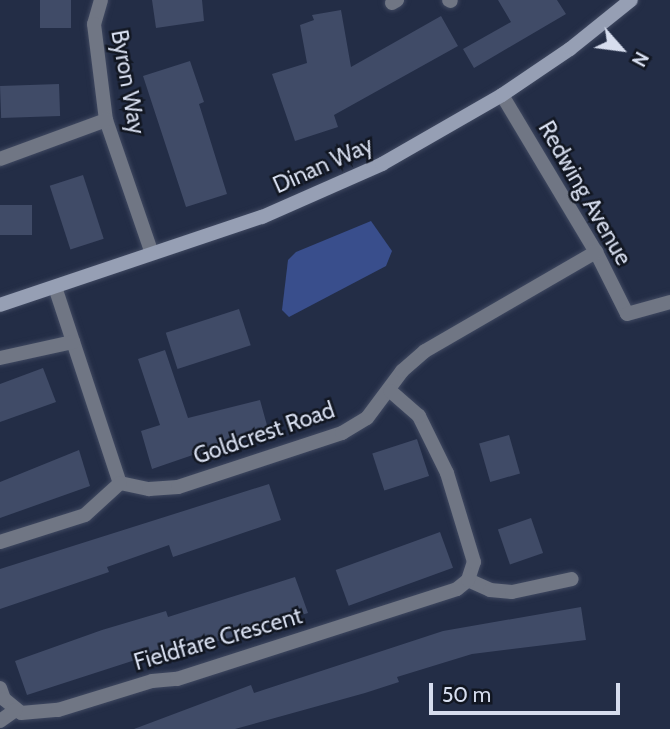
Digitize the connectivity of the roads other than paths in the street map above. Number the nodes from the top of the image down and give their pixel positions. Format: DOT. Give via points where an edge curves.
graph roads {
  1 [pos="101,0"];
  2 [pos="631,0"];
  3 [pos="502,95"];
  4 [pos="106,120"];
  5 [pos="0,159"];
  6 [pos="151,251"];
  7 [pos="596,252"];
  8 [pos="55,287"];
  9 [pos="670,302"];
  10 [pos="0,306"];
  11 [pos="73,342"];
  12 [pos="0,358"];
  13 [pos="390,391"];
  14 [pos="120,483"];
  15 [pos="0,542"];
  16 [pos="572,579"];
  17 [pos="468,580"];
  18 [pos="0,688"];
  19 [pos="16,710"];
  20 [pos="0,721"];
  1 -- 4 [label="street, Byron Way" via="94,24"];
  2 -- 3 [label="street, Dinan Way"];
  3 -- 6 [label="street, Dinan Way" via="382,164 261,217"];
  3 -- 7 [label="street, Redwing Avenue"];
  4 -- 5 [label="street"];
  4 -- 6 [label="street, Byron Way"];
  6 -- 8 [label="street, Dinan Way"];
  7 -- 9 [label="street, Redwing Avenue" via="627,314"];
  7 -- 13 [label="street, Goldcrest Road" via="425,351 402,371"];
  8 -- 10 [label="street, Dinan Way"];
  8 -- 11 [label="street"];
  11 -- 12 [label="street"];
  11 -- 14 [label="street"];
  13 -- 14 [label="street, Goldcrest Road" via="368,418 342,433 178,487 149,489"];
  13 -- 17 [label="street" via="419,416 447,473 474,562"];
  14 -- 15 [label="street" via="85,516"];
  16 -- 17 [label="street" via="512,592 490,590"];
  17 -- 19 [label="street, Fieldfare Crescent" via="457,589 177,679 152,681 58,710 27,714"];
  18 -- 19 [label="street"];
  19 -- 20 [label="street"];
}
